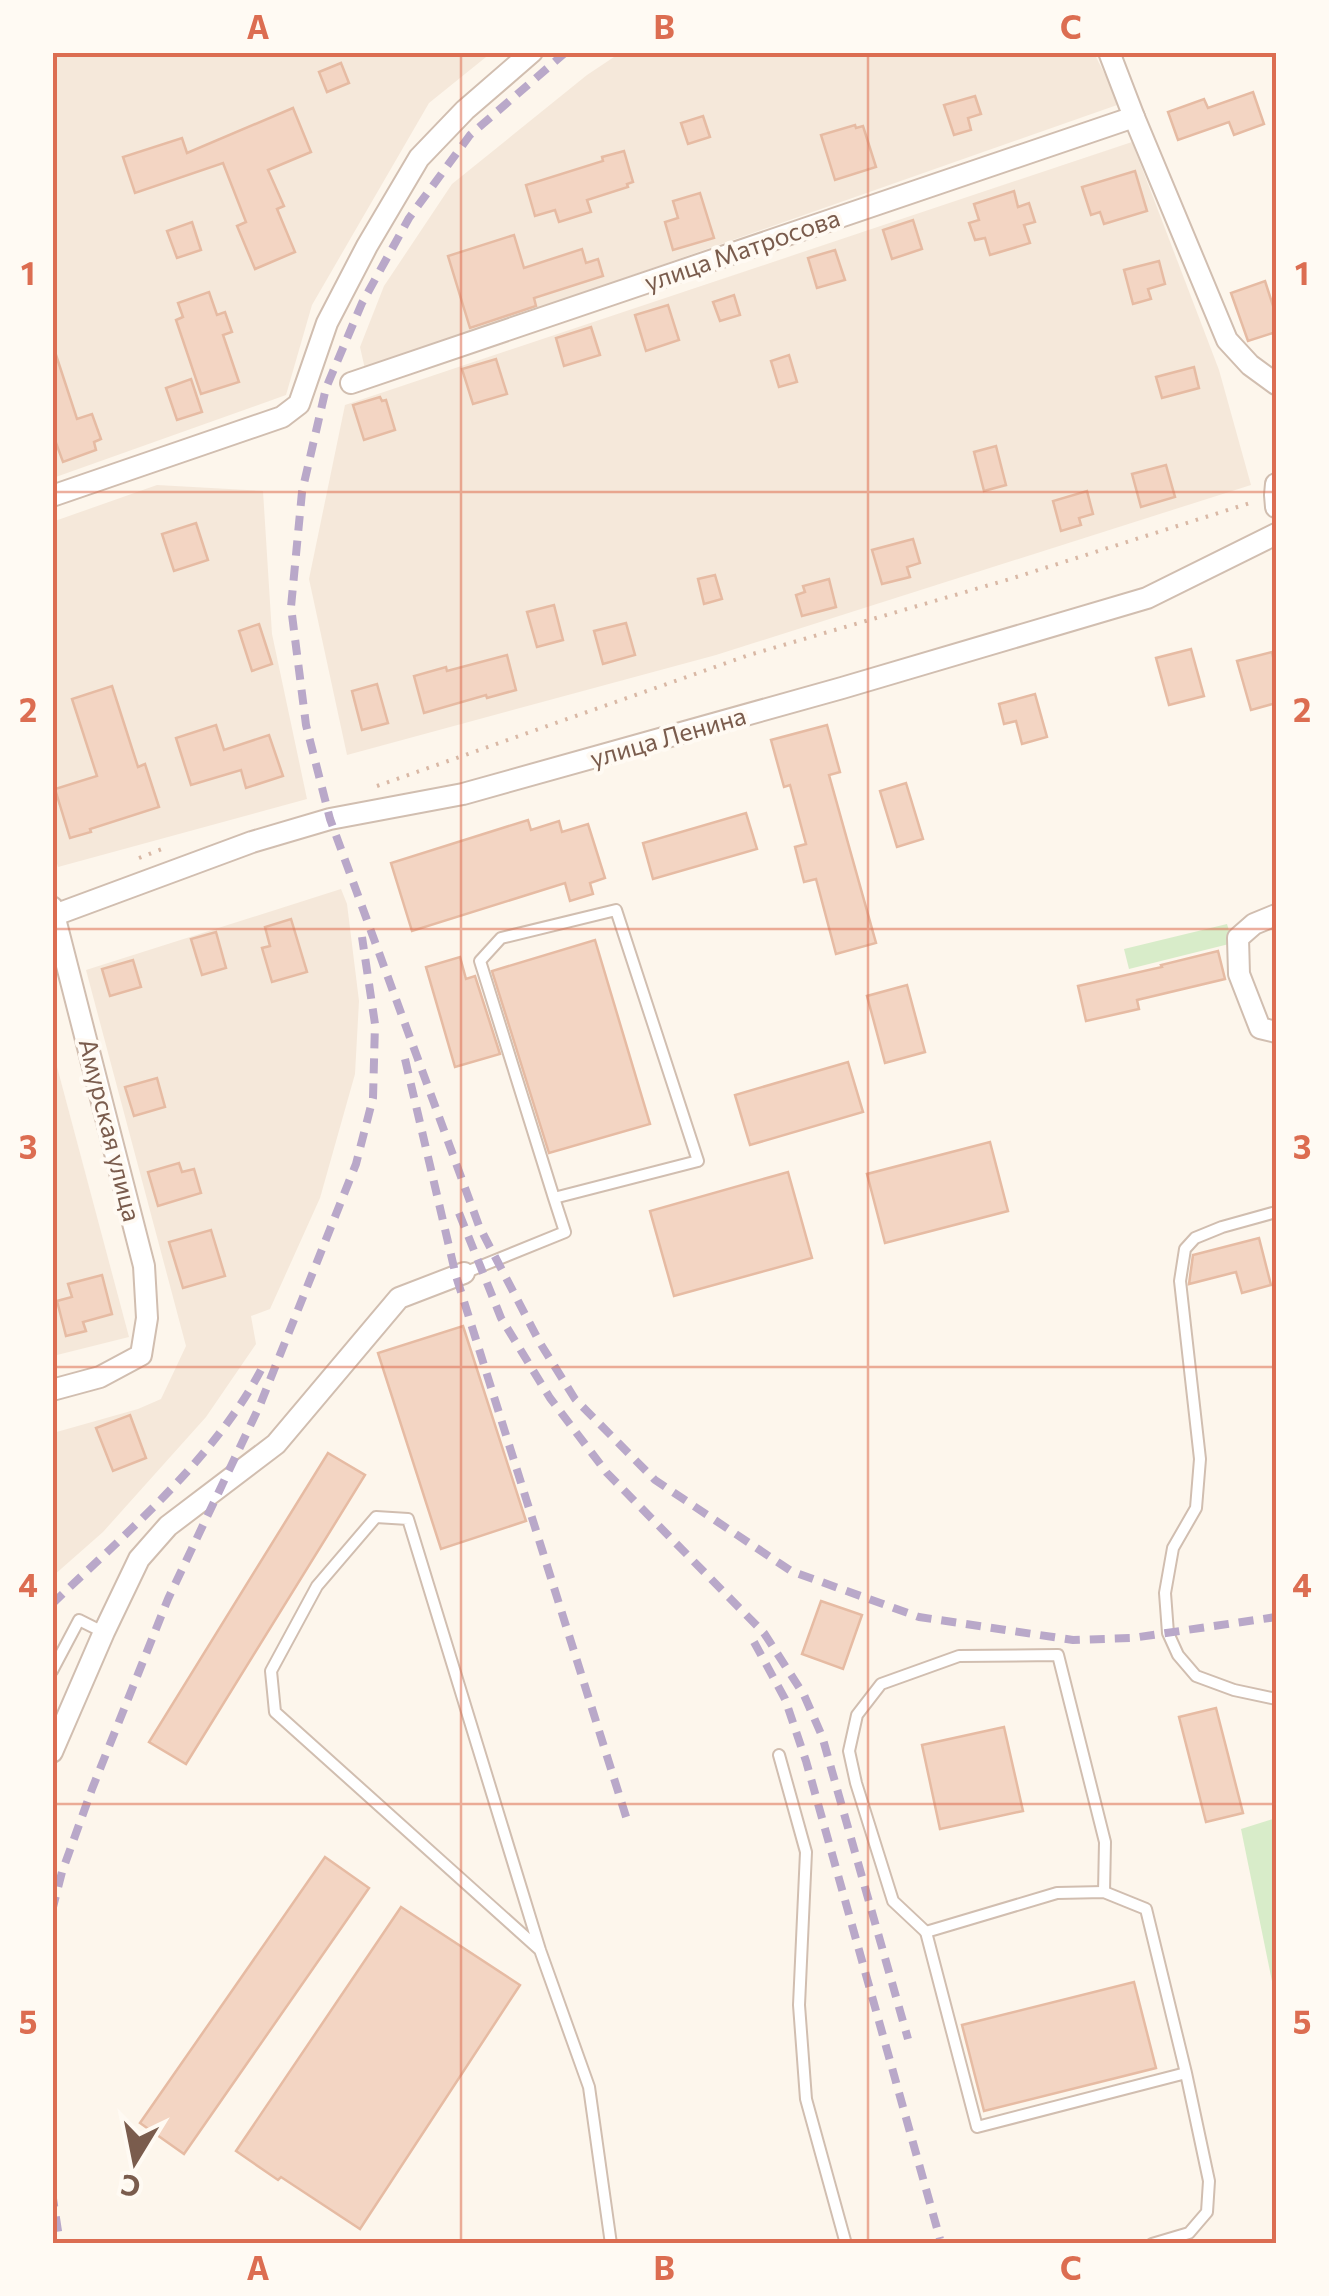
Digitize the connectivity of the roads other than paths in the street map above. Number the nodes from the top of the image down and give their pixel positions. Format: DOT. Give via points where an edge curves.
graph roads {
  1 [pos="532,52"];
  2 [pos="1109,52"];
  3 [pos="1134,117"];
  4 [pos="351,383"];
  5 [pos="1276,384"];
  6 [pos="52,496"];
  7 [pos="1276,534"];
  8 [pos="53,913"];
  9 [pos="1276,915"];
  10 [pos="1276,1032"];
  11 [pos="554,1198"];
  12 [pos="1276,1212"];
  13 [pos="464,1273"];
  14 [pos="52,1390"];
  15 [pos="104,1632"];
  16 [pos="52,1671"];
  17 [pos="1276,1699"];
  18 [pos="52,1752"];
  19 [pos="779,1756"];
  20 [pos="1104,1892"];
  21 [pos="926,1932"];
  22 [pos="540,1950"];
  23 [pos="1186,2073"];
  24 [pos="611,2244"];
  25 [pos="846,2244"];
  26 [pos="1152,2244"];
  1 -- 6 [label="street" via="420,158 327,323 298,404 282,417"];
  2 -- 3 [label="street"];
  3 -- 4 [label="street, улица Матросова"];
  3 -- 5 [label="street" via="1228,340"];
  7 -- 8 [label="street, улица Ленина" via="1146,598 463,794 330,818"];
  8 -- 14 [label="street, Амурская улица" via="144,1266 146,1318 141,1355"];
  9 -- 10 [label="street" via="1238,938 1239,974 1260,1028"];
  11 -- 11 [label="lane" via="480,961 501,938 616,910 698,1161"];
  11 -- 13 [label="lane" via="565,1232"];
  12 -- 17 [label="lane" via="1194,1238 1185,1249 1180,1281 1200,1460 1196,1508 1173,1548 1165,1593 1168,1633 1196,1676"];
  13 -- 15 [label="street" via="398,1298 276,1444 168,1526 140,1559"];
  15 -- 16 [label="lane" via="80,1620"];
  15 -- 18 [label="street"];
  19 -- 25 [label="lane" via="806,1852 800,2005 806,2099"];
  20 -- 21 [label="lane" via="1057,1893"];
  20 -- 21 [label="lane" via="1105,1842 1058,1655 959,1656 881,1684 857,1715 849,1751 893,1901"];
  20 -- 23 [label="lane" via="1146,1909"];
  21 -- 23 [label="lane" via="977,2127"];
  22 -- 22 [label="lane" via="408,1519 376,1517 317,1586 271,1671 275,1712"];
  22 -- 24 [label="lane" via="589,2087"];
  23 -- 26 [label="lane" via="1209,2181 1207,2212 1190,2233"];
}
